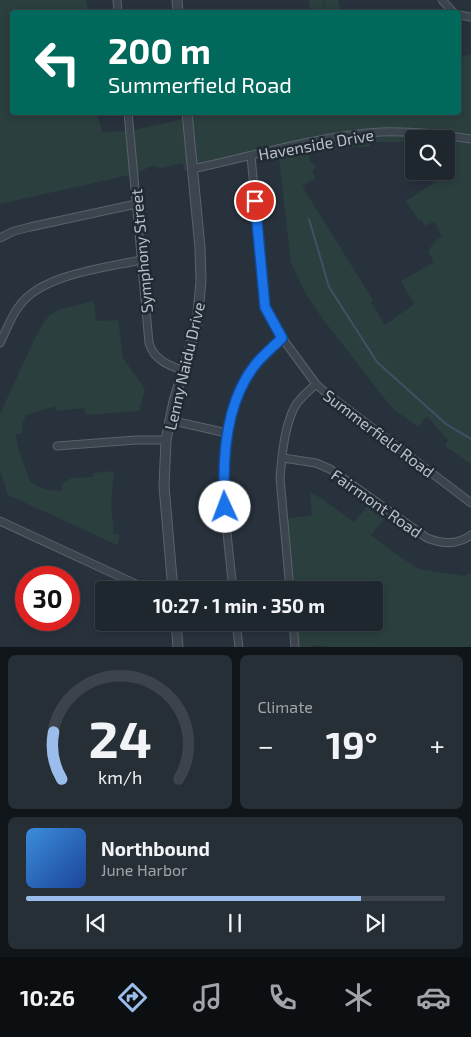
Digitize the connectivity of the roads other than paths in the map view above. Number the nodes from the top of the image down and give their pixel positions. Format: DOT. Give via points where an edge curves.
graph roads {
  1 [pos="442,0"];
  2 [pos="451,10"];
  3 [pos="128,115"];
  4 [pos="187,115"];
  5 [pos="471,139"];
  6 [pos="251,156"];
  7 [pos="192,169"];
  8 [pos="136,204"];
  9 [pos="0,238"];
  10 [pos="141,260"];
  11 [pos="282,338"];
  12 [pos="0,343"];
  13 [pos="184,371"];
  14 [pos="316,384"];
  15 [pos="169,420"];
  16 [pos="227,433"];
  17 [pos="166,440"];
  18 [pos="57,446"];
  19 [pos="282,458"];
  20 [pos="471,503"];
  21 [pos="0,521"];
  22 [pos="471,535"];
  23 [pos="130,581"];
  24 [pos="172,581"];
  25 [pos="232,581"];
  26 [pos="289,581"];
  27 [pos="177,631"];
  28 [pos="237,631"];
  29 [pos="294,631"];
  30 [pos="178,647"];
  31 [pos="239,647"];
  32 [pos="295,647"];
  1 -- 2 [label="street"];
  3 -- 8 [label="street, Symphony Street"];
  4 -- 7 [label="street, Lenny Naidu Drive"];
  5 -- 6 [label="street, Havenside Drive" via="417,132 378,132 325,139"];
  6 -- 7 [label="street, Havenside Drive"];
  6 -- 11 [label="street, Summerfield Road" via="265,307"];
  7 -- 13 [label="street, Lenny Naidu Drive" via="201,289 197,324"];
  8 -- 9 [label="street" via="14,231"];
  8 -- 10 [label="street, Symphony Street"];
  10 -- 12 [label="street" via="40,287 20,304"];
  10 -- 13 [label="street, Symphony Street" via="150,347 162,361"];
  11 -- 14 [label="street, Summerfield Road"];
  11 -- 16 [label="street" via="249,374 238,396"];
  13 -- 15 [label="street, Lenny Naidu Drive"];
  14 -- 19 [label="street" via="294,408"];
  14 -- 20 [label="street, Summerfield Road"];
  15 -- 16 [label="street"];
  15 -- 17 [label="street, Lenny Naidu Drive"];
  16 -- 25 [label="street" via="224,489"];
  17 -- 18 [label="street"];
  17 -- 24 [label="street, Lenny Naidu Drive" via="164,486"];
  19 -- 22 [label="street, Fairmont Road" via="316,463 330,469 421,536 448,543"];
  19 -- 26 [label="street" via="280,478"];
  21 -- 23 [label="street"];
  27 -- 30 [label="street"];
  28 -- 31 [label="street"];
  29 -- 32 [label="street"];
}
